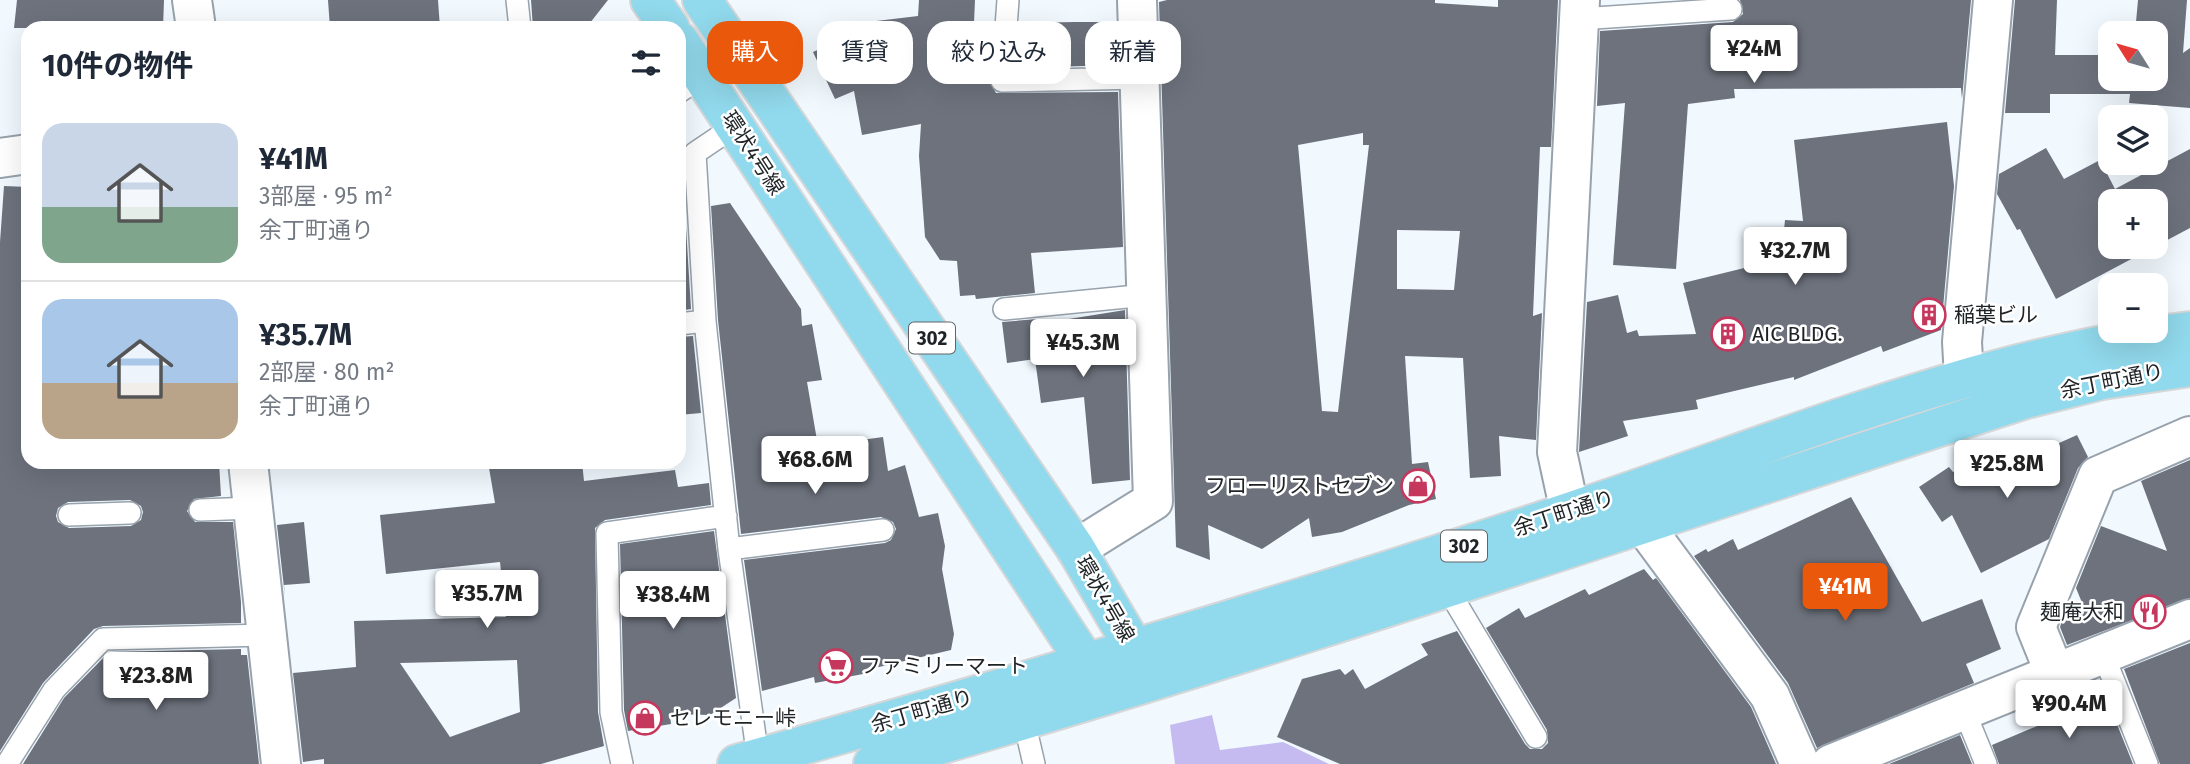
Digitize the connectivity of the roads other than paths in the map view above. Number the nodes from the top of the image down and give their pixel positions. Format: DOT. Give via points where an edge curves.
graph roads {
  1 [pos="192,0"];
  2 [pos="517,0"];
  3 [pos="650,0"];
  4 [pos="702,0"];
  5 [pos="1008,0"];
  6 [pos="1138,0"];
  7 [pos="1993,0"];
  8 [pos="1731,9"];
  9 [pos="1580,10"];
  10 [pos="195,21"];
  11 [pos="519,21"];
  12 [pos="665,21"];
  13 [pos="1139,21"];
  14 [pos="686,66"];
  15 [pos="1085,79"];
  16 [pos="691,84"];
  17 [pos="1140,84"];
  18 [pos="735,126"];
  19 [pos="21,155"];
  20 [pos="0,158"];
  21 [pos="1146,295"];
  22 [pos="1004,309"];
  23 [pos="705,321"];
  24 [pos="686,323"];
  25 [pos="2190,331"];
  26 [pos="2190,367"];
  27 [pos="1964,377"];
  28 [pos="2190,436"];
  29 [pos="249,469"];
  30 [pos="253,508"];
  31 [pos="200,510"];
  32 [pos="1570,512"];
  33 [pos="130,513"];
  34 [pos="69,515"];
  35 [pos="726,516"];
  36 [pos="1642,523"];
  37 [pos="883,530"];
  38 [pos="729,550"];
  39 [pos="1076,550"];
  40 [pos="1447,588"];
  41 [pos="2190,619"];
  42 [pos="268,635"];
  43 [pos="1134,648"];
  44 [pos="2103,654"];
  45 [pos="1086,663"];
  46 [pos="2055,674"];
  47 [pos="1131,687"];
  48 [pos="1964,710"];
  49 [pos="1024,721"];
  50 [pos="1536,737"];
  51 [pos="748,761"];
  52 [pos="7,764"];
  53 [pos="281,764"];
  54 [pos="622,764"];
  55 [pos="873,764"];
  56 [pos="1034,764"];
  57 [pos="1800,764"];
  58 [pos="1831,764"];
  59 [pos="1986,764"];
  60 [pos="2147,764"];
  1 -- 10 [label="street"];
  2 -- 11 [label="lane"];
  3 -- 12 [label="main road"];
  4 -- 39 [label="main road, 環状4号線 / 302"];
  5 -- 15 [label="lane" via="1002,81"];
  6 -- 13 [label="street"];
  7 -- 27 [label="street" via="1962,342"];
  8 -- 9 [label="lane"];
  9 -- 32 [label="street" via="1558,452"];
  14 -- 16 [label="main road, 環状4号線 / 302"];
  16 -- 18 [label="main road, 環状4号線 / 302"];
  17 -- 21 [label="street"];
  18 -- 23 [label="lane" via="695,153"];
  18 -- 45 [label="main road, 環状4号線 / 302"];
  19 -- 20 [label="street"];
  21 -- 22 [label="lane"];
  21 -- 39 [label="street" via="1153,501"];
  23 -- 24 [label="lane"];
  23 -- 35 [label="lane"];
  25 -- 27 [label="main road, 余丁町通り / 302" via="2093,347"];
  26 -- 36 [label="main road, 余丁町通り / 302" via="2102,380 2026,399"];
  27 -- 32 [label="main road, 余丁町通り / 302"];
  28 -- 46 [label="street" via="2098,476 2036,627"];
  29 -- 30 [label="street"];
  30 -- 31 [label="lane"];
  30 -- 42 [label="street"];
  32 -- 43 [label="main road, 余丁町通り / 302"];
  33 -- 34 [label="lane"];
  35 -- 38 [label="lane"];
  35 -- 54 [label="lane" via="607,533 611,712"];
  36 -- 40 [label="main road, 余丁町通り / 302"];
  36 -- 57 [label="street" via="1770,696"];
  37 -- 38 [label="lane"];
  38 -- 51 [label="lane"];
  39 -- 43 [label="main road, 環状4号線 / 302"];
  40 -- 47 [label="main road, 余丁町通り / 302"];
  40 -- 50 [label="lane"];
  41 -- 44 [label="street"];
  42 -- 52 [label="lane" via="103,639 54,690"];
  42 -- 53 [label="street"];
  43 -- 45 [label="main road, 余丁町通り / 302"];
  43 -- 47 [label="main road, 環状4号線"];
  44 -- 46 [label="street"];
  44 -- 60 [label="lane"];
  45 -- 47 [label="main road, 環状4号線 / 302"];
  45 -- 51 [label="main road, 余丁町通り / 302"];
  46 -- 48 [label="street"];
  47 -- 49 [label="main road, 余丁町通り / 302"];
  48 -- 58 [label="street"];
  48 -- 59 [label="lane"];
  49 -- 55 [label="main road, 余丁町通り / 302"];
  49 -- 56 [label="lane"];
}
